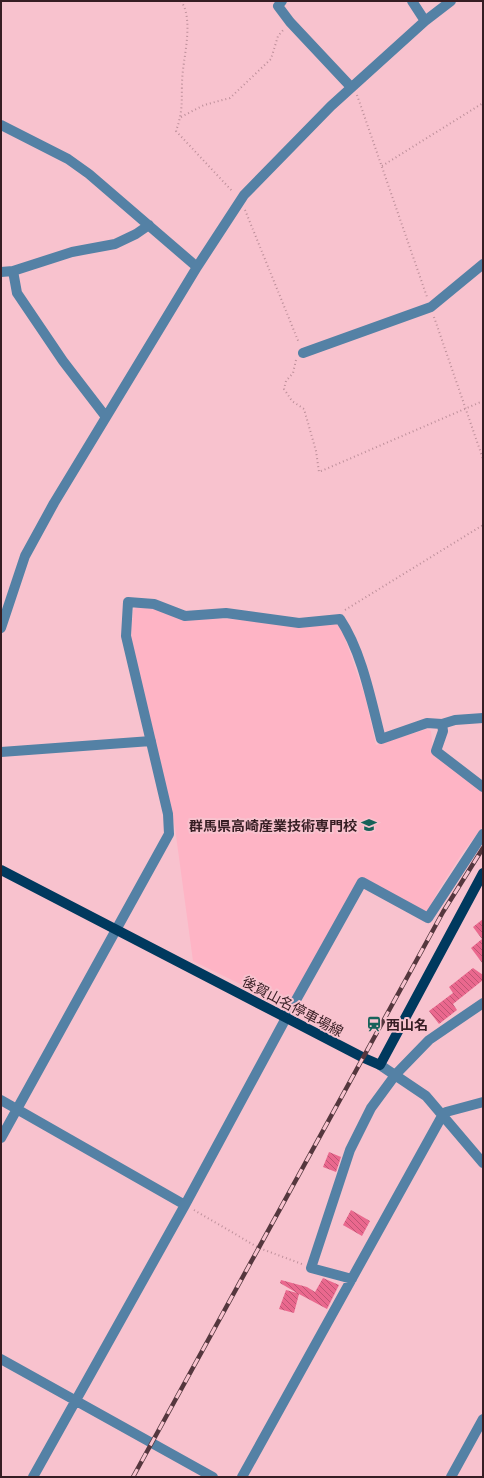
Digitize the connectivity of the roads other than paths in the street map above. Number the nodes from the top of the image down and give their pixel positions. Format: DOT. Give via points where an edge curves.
graph roads {
  1 [pos="282,1"];
  2 [pos="412,1"];
  3 [pos="451,1"];
  4 [pos="425,21"];
  5 [pos="352,86"];
  6 [pos="1,125"];
  7 [pos="149,225"];
  8 [pos="483,264"];
  9 [pos="197,267"];
  10 [pos="13,271"];
  11 [pos="1,272"];
  12 [pos="303,353"];
  13 [pos="106,417"];
  14 [pos="1,628"];
  15 [pos="483,718"];
  16 [pos="442,724"];
  17 [pos="151,741"];
  18 [pos="1,752"];
  19 [pos="483,788"];
  20 [pos="483,834"];
  21 [pos="483,873"];
  22 [pos="2,874"];
  23 [pos="116,928"];
  24 [pos="483,1003"];
  25 [pos="286,1018"];
  26 [pos="380,1065"];
  27 [pos="396,1074"];
  28 [pos="1,1100"];
  29 [pos="483,1102"];
  30 [pos="17,1108"];
  31 [pos="442,1116"];
  32 [pos="1,1138"];
  33 [pos="483,1163"];
  34 [pos="185,1205"];
  35 [pos="352,1279"];
  36 [pos="1,1359"];
  37 [pos="75,1401"];
  38 [pos="483,1419"];
  39 [pos="33,1477"];
  40 [pos="213,1477"];
  41 [pos="242,1477"];
  42 [pos="451,1477"];
  1 -- 5 [label="street" via="278,6 290,22"];
  2 -- 4 [label="street"];
  3 -- 4 [label="street"];
  4 -- 5 [label="street"];
  5 -- 9 [label="street" via="241,200"];
  6 -- 7 [label="street" via="68,159"];
  7 -- 9 [label="street"];
  7 -- 10 [label="street" via="115,244 72,252"];
  8 -- 12 [label="street" via="431,307"];
  9 -- 13 [label="street"];
  10 -- 11 [label="street"];
  10 -- 13 [label="street" via="17,293 63,361"];
  13 -- 14 [label="street" via="24,556"];
  15 -- 16 [label="street" via="455,720"];
  16 -- 17 [label="street" via="427,723 380,739 369,692 350,632 340,618 299,623 226,613 184,616 154,604 128,602 126,636"];
  16 -- 19 [label="street" via="443,731 436,751"];
  17 -- 18 [label="street"];
  17 -- 23 [label="street" via="168,814 169,834"];
  20 -- 25 [label="street" via="428,918 362,882"];
  21 -- 26 [label="main road"];
  22 -- 23 [label="main road, 後賀山名停車場線"];
  23 -- 25 [label="main road, 後賀山名停車場線"];
  23 -- 30 [label="street"];
  24 -- 27 [label="street" via="429,1040"];
  25 -- 26 [label="main road, 後賀山名停車場線"];
  25 -- 34 [label="street"];
  26 -- 27 [label="street"];
  27 -- 31 [label="street" via="426,1096"];
  27 -- 35 [label="street" via="371,1108 350,1150 311,1268"];
  28 -- 30 [label="street"];
  29 -- 31 [label="street" via="446,1112"];
  30 -- 32 [label="street"];
  30 -- 34 [label="street"];
  31 -- 33 [label="street"];
  31 -- 35 [label="street"];
  34 -- 37 [label="street"];
  35 -- 41 [label="street"];
  36 -- 37 [label="street"];
  37 -- 39 [label="street"];
  37 -- 40 [label="street"];
  38 -- 42 [label="street"];
}
